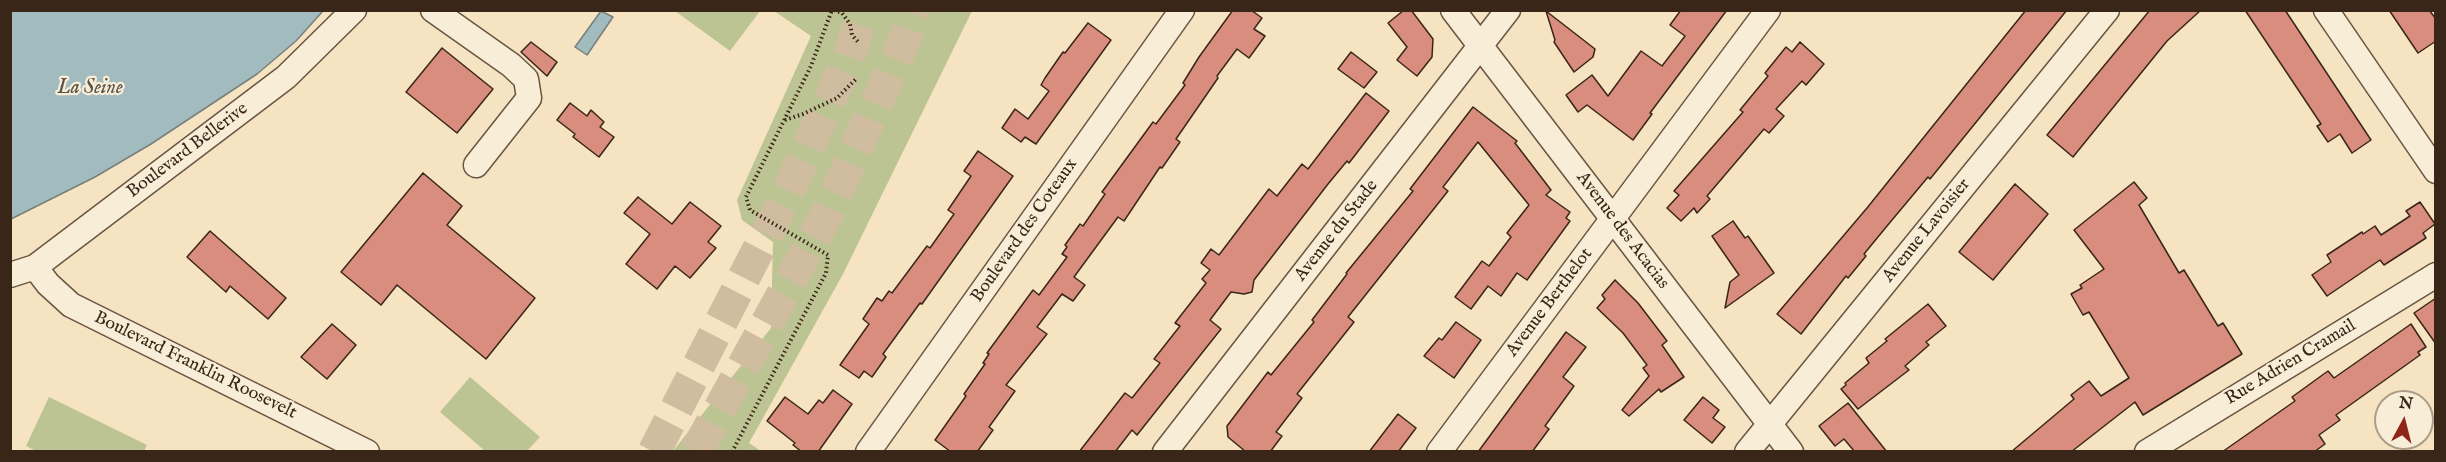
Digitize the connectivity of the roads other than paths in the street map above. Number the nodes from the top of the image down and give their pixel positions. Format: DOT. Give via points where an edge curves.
graph roads {
  1 [pos="354,10"];
  2 [pos="433,10"];
  3 [pos="1182,10"];
  4 [pos="1453,10"];
  5 [pos="1508,10"];
  6 [pos="1768,10"];
  7 [pos="2326,10"];
  8 [pos="2103,12"];
  9 [pos="1482,45"];
  10 [pos="476,165"];
  11 [pos="2436,171"];
  12 [pos="1613,219"];
  13 [pos="35,267"];
  14 [pos="10,275"];
  15 [pos="2436,275"];
  16 [pos="1769,424"];
  17 [pos="367,452"];
  18 [pos="868,452"];
  19 [pos="1165,452"];
  20 [pos="1439,452"];
  21 [pos="1747,452"];
  22 [pos="1791,452"];
  23 [pos="2147,452"];
  1 -- 13 [label="street, Boulevard Bellerive" via="286,77"];
  2 -- 10 [label="street" via="526,79 529,98"];
  3 -- 18 [label="street, Boulevard des Coteaux"];
  4 -- 9 [label="street, Avenue des Acacias"];
  5 -- 9 [label="street, Avenue du Stade"];
  6 -- 12 [label="street, Avenue Berthelot"];
  7 -- 11 [label="street"];
  8 -- 16 [label="street, Avenue Lavoisier"];
  9 -- 12 [label="street, Avenue des Acacias"];
  9 -- 19 [label="street, Avenue du Stade"];
  12 -- 16 [label="street, Avenue des Acacias"];
  12 -- 20 [label="street, Avenue Berthelot"];
  13 -- 14 [label="street, Boulevard Bellerive"];
  13 -- 17 [label="street, Boulevard Franklin Roosevelt" via="71,304"];
  15 -- 23 [label="street, Rue Adrien Cramail"];
  16 -- 21 [label="street, Avenue Lavoisier"];
  16 -- 22 [label="street, Avenue des Acacias"];
}
